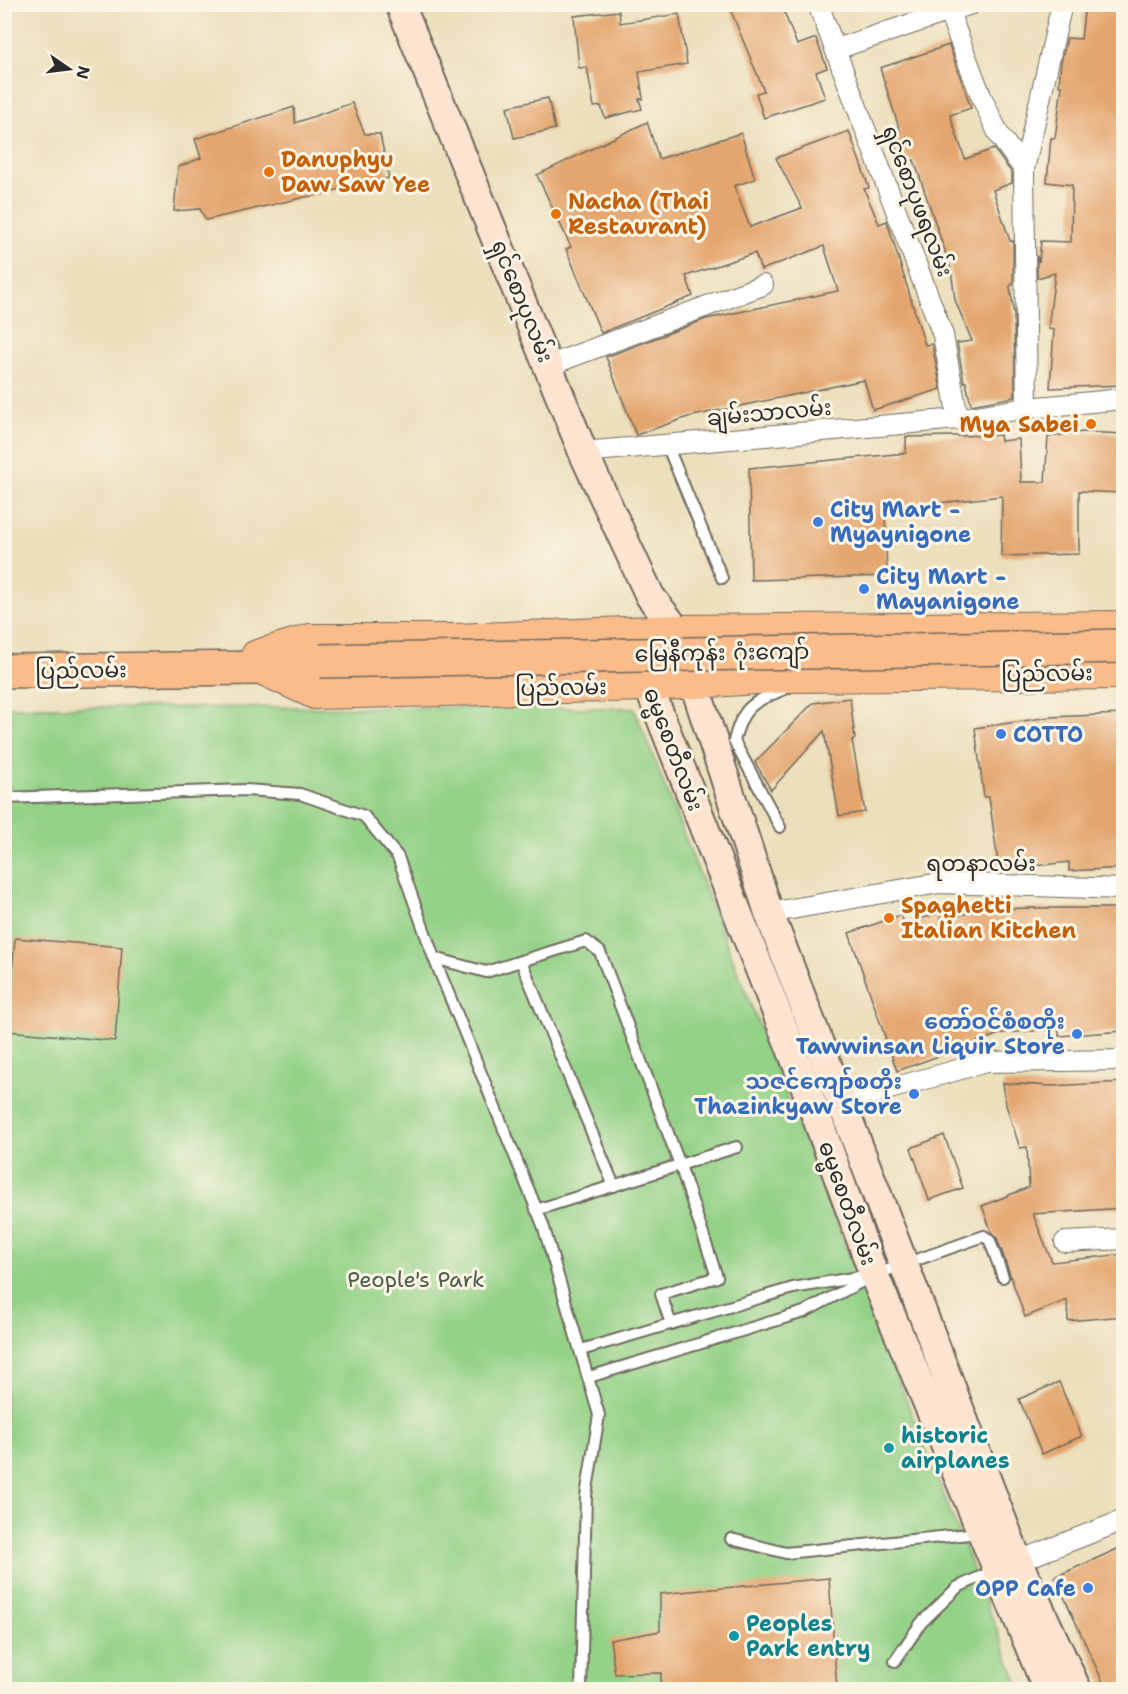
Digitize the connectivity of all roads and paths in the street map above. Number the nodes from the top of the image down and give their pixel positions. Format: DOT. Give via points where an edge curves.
graph roads {
  1 [pos="400,4"];
  2 [pos="818,4"];
  3 [pos="971,4"];
  4 [pos="1062,4"];
  5 [pos="949,12"];
  6 [pos="836,50"];
  7 [pos="1024,169"];
  8 [pos="763,285"];
  9 [pos="550,365"];
  10 [pos="1124,399"];
  11 [pos="1027,408"];
  12 [pos="958,419"];
  13 [pos="667,445"];
  14 [pos="583,452"];
  15 [pos="722,578"];
  16 [pos="650,596"];
  17 [pos="1124,627"];
  18 [pos="677,631"];
  19 [pos="644,633"];
  20 [pos="1124,646"];
  21 [pos="4,648"];
  22 [pos="259,662"];
  23 [pos="4,671"];
  24 [pos="1124,673"];
  25 [pos="790,676"];
  26 [pos="691,681"];
  27 [pos="648,685"];
  28 [pos="4,798"];
  29 [pos="780,827"];
  30 [pos="1124,889"];
  31 [pos="769,913"];
  32 [pos="434,958"];
  33 [pos="521,961"];
  34 [pos="1124,1060"];
  35 [pos="843,1101"];
  36 [pos="737,1147"];
  37 [pos="680,1165"];
  38 [pos="614,1186"];
  39 [pos="536,1210"];
  40 [pos="1124,1239"];
  41 [pos="1065,1242"];
  42 [pos="904,1263"];
  43 [pos="874,1275"];
  44 [pos="1003,1277"];
  45 [pos="671,1324"];
  46 [pos="581,1350"];
  47 [pos="589,1377"];
  48 [pos="1124,1520"];
  49 [pos="982,1532"];
  50 [pos="732,1539"];
  51 [pos="1007,1565"];
  52 [pos="895,1661"];
  53 [pos="581,1689"];
  54 [pos="1048,1689"];
  55 [pos="1077,1689"];
  1 -- 9 [label="main road, ရှင်စောပုလမ်း"];
  2 -- 6 [label="street, ရှင်စောပုဖရလမ်း"];
  3 -- 5 [label="street"];
  4 -- 7 [label="street"];
  5 -- 6 [label="street"];
  5 -- 7 [label="street" via="999,135"];
  6 -- 12 [label="street, ရှင်စောပုဖရလမ်း" via="943,334"];
  7 -- 11 [label="street"];
  8 -- 9 [label="street"];
  9 -- 14 [label="main road, ရှင်စောပုလမ်း"];
  10 -- 11 [label="street, ချမ်းသာလမ်း"];
  11 -- 12 [label="street, ချမ်းသာလမ်း"];
  12 -- 13 [label="street, ချမ်းသာလမ်း"];
  13 -- 14 [label="street, ချမ်းသာလမ်း"];
  13 -- 15 [label="lane"];
  14 -- 16 [label="main road, ရှင်စောပုလမ်း"];
  16 -- 18 [label="main road, ဓမ္မစေတီလမ်း"];
  16 -- 19 [label="main road, ဓမ္မစေတီလမ်း"];
  17 -- 18 [label="main road, ပြည်လမ်း"];
  18 -- 19 [label="main road, ပြည်လမ်း"];
  18 -- 26 [label="main road, ဓမ္မစေတီလမ်း"];
  19 -- 22 [label="main road, ပြည်လမ်း" via="455,640 310,640"];
  19 -- 27 [label="main road, ဓမ္မစေတီလမ်း"];
  20 -- 22 [label="highway, မြေနီကုန်း ဂုံးကျော်, bridge"];
  21 -- 22 [label="highway, ပြည်လမ်း"];
  22 -- 23 [label="highway, ပြည်လမ်း"];
  22 -- 27 [label="main road, ပြည်လမ်း" via="315,693"];
  24 -- 25 [label="main road, ပြည်လမ်း"];
  25 -- 26 [label="main road, ပြည်လမ်း"];
  25 -- 29 [label="lane" via="789,688 760,699 740,718 734,741"];
  26 -- 27 [label="main road, ပြည်လမ်း"];
  26 -- 31 [label="main road, ဓမ္မစေတီလမ်း"];
  27 -- 43 [label="main road, ဓမ္မစေတီလမ်း" via="801,1074"];
  28 -- 32 [label="lane" via="246,790 300,794 364,816 398,857"];
  30 -- 31 [label="street, ရတနာလမ်း" via="939,883"];
  31 -- 35 [label="main road, ဓမ္မစေတီလမ်း"];
  32 -- 33 [label="lane" via="486,972"];
  32 -- 39 [label="lane"];
  33 -- 37 [label="lane" via="586,941 600,952"];
  33 -- 38 [label="lane"];
  34 -- 35 [label="street" via="986,1062"];
  35 -- 42 [label="main road, ဓမ္မစေတီလမ်း"];
  36 -- 37 [label="lane"];
  37 -- 38 [label="lane"];
  37 -- 45 [label="lane" via="717,1277 661,1294"];
  38 -- 39 [label="lane"];
  39 -- 46 [label="lane"];
  40 -- 41 [label="street"];
  42 -- 43 [label="lane"];
  42 -- 44 [label="lane" via="984,1236 990,1241"];
  42 -- 51 [label="main road, ဓမ္မစေတီလမ်း"];
  43 -- 45 [label="lane" via="793,1288"];
  43 -- 47 [label="lane" via="804,1312"];
  43 -- 49 [label="main road, ဓမ္မစေတီလမ်း"];
  45 -- 46 [label="lane"];
  46 -- 47 [label="lane"];
  47 -- 53 [label="lane" via="599,1415 586,1496"];
  48 -- 51 [label="street"];
  49 -- 50 [label="lane" via="786,1552"];
  49 -- 51 [label="main road, ဓမ္မစေတီလမ်း"];
  51 -- 52 [label="lane" via="958,1587 921,1623"];
  51 -- 54 [label="main road, ဓမ္မစေတီလမ်း"];
  51 -- 55 [label="main road, ဓမ္မစေတီလမ်း"];
}
